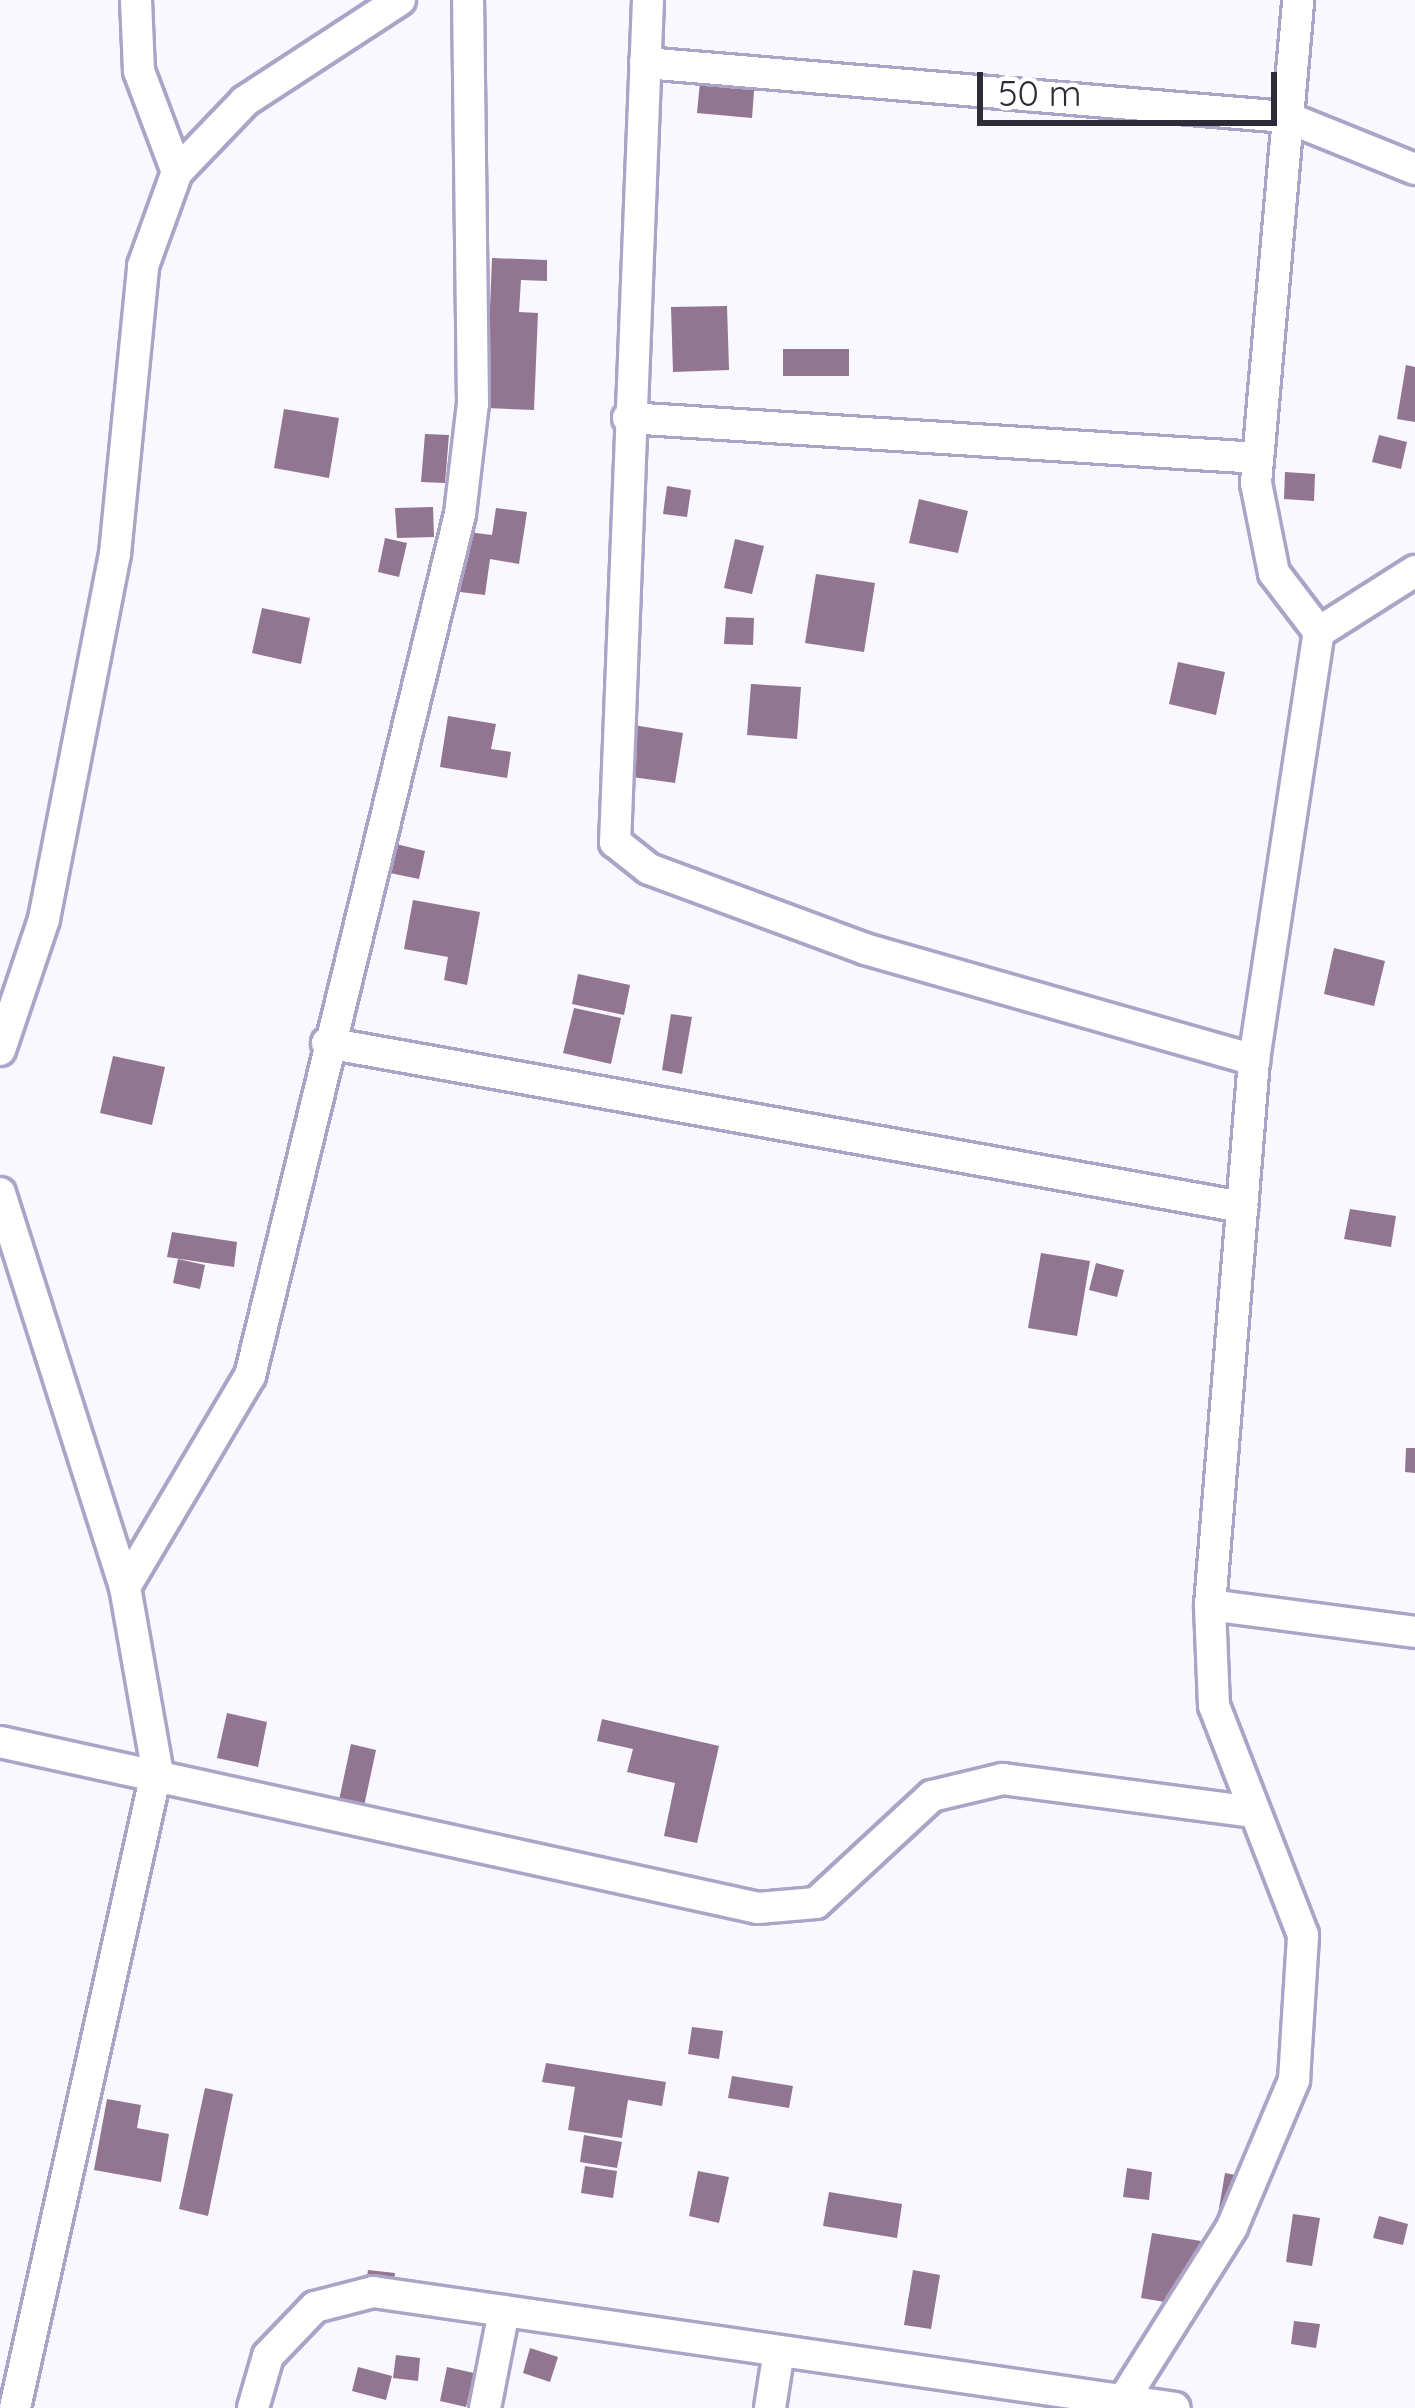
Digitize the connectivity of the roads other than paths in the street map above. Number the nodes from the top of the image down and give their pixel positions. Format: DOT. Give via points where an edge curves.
graph roads {
  1 [pos="136,0"];
  2 [pos="400,0"];
  3 [pos="468,0"];
  4 [pos="647,0"];
  5 [pos="1298,0"];
  6 [pos="645,63"];
  7 [pos="1286,117"];
  8 [pos="1415,170"];
  9 [pos="177,172"];
  10 [pos="628,418"];
  11 [pos="1258,458"];
  12 [pos="1415,571"];
  13 [pos="1318,632"];
  14 [pos="327,1043"];
  15 [pos="0,1050"];
  16 [pos="1254,1060"];
  17 [pos="0,1193"];
  18 [pos="1241,1207"];
  19 [pos="125,1587"];
  20 [pos="1210,1606"];
  21 [pos="1415,1632"];
  22 [pos="0,1742"];
  23 [pos="157,1769"];
  24 [pos="1253,1812"];
  25 [pos="504,2311"];
  26 [pos="778,2356"];
  27 [pos="1122,2402"];
  28 [pos="15,2408"];
  29 [pos="253,2408"];
  30 [pos="485,2408"];
  31 [pos="770,2408"];
  32 [pos="1175,2408"];
  1 -- 9 [label="street" via="139,71"];
  2 -- 9 [label="street" via="245,101"];
  3 -- 14 [label="street" via="473,404 460,514"];
  4 -- 6 [label="street"];
  5 -- 7 [label="street"];
  6 -- 7 [label="street"];
  6 -- 10 [label="street"];
  7 -- 8 [label="street"];
  7 -- 11 [label="street"];
  9 -- 15 [label="street" via="143,266 115,554 44,920"];
  10 -- 11 [label="street"];
  10 -- 16 [label="street" via="615,842 649,869 865,949"];
  11 -- 13 [label="street" via="1260,535"];
  12 -- 13 [label="street"];
  13 -- 16 [label="street"];
  14 -- 18 [label="street"];
  14 -- 19 [label="street" via="250,1376"];
  16 -- 18 [label="street"];
  17 -- 19 [label="street"];
  18 -- 20 [label="street"];
  19 -- 23 [label="street"];
  20 -- 21 [label="street"];
  20 -- 24 [label="street" via="1214,1706"];
  22 -- 23 [label="street"];
  23 -- 24 [label="street" via="758,1908 816,1903 932,1796 1004,1778"];
  23 -- 28 [label="street"];
  24 -- 27 [label="street" via="1303,1935 1294,2080 1232,2227"];
  25 -- 26 [label="street"];
  25 -- 29 [label="street" via="374,2292 315,2307 268,2356"];
  25 -- 30 [label="street"];
  26 -- 27 [label="street"];
  26 -- 31 [label="street"];
  27 -- 32 [label="street"];
}
